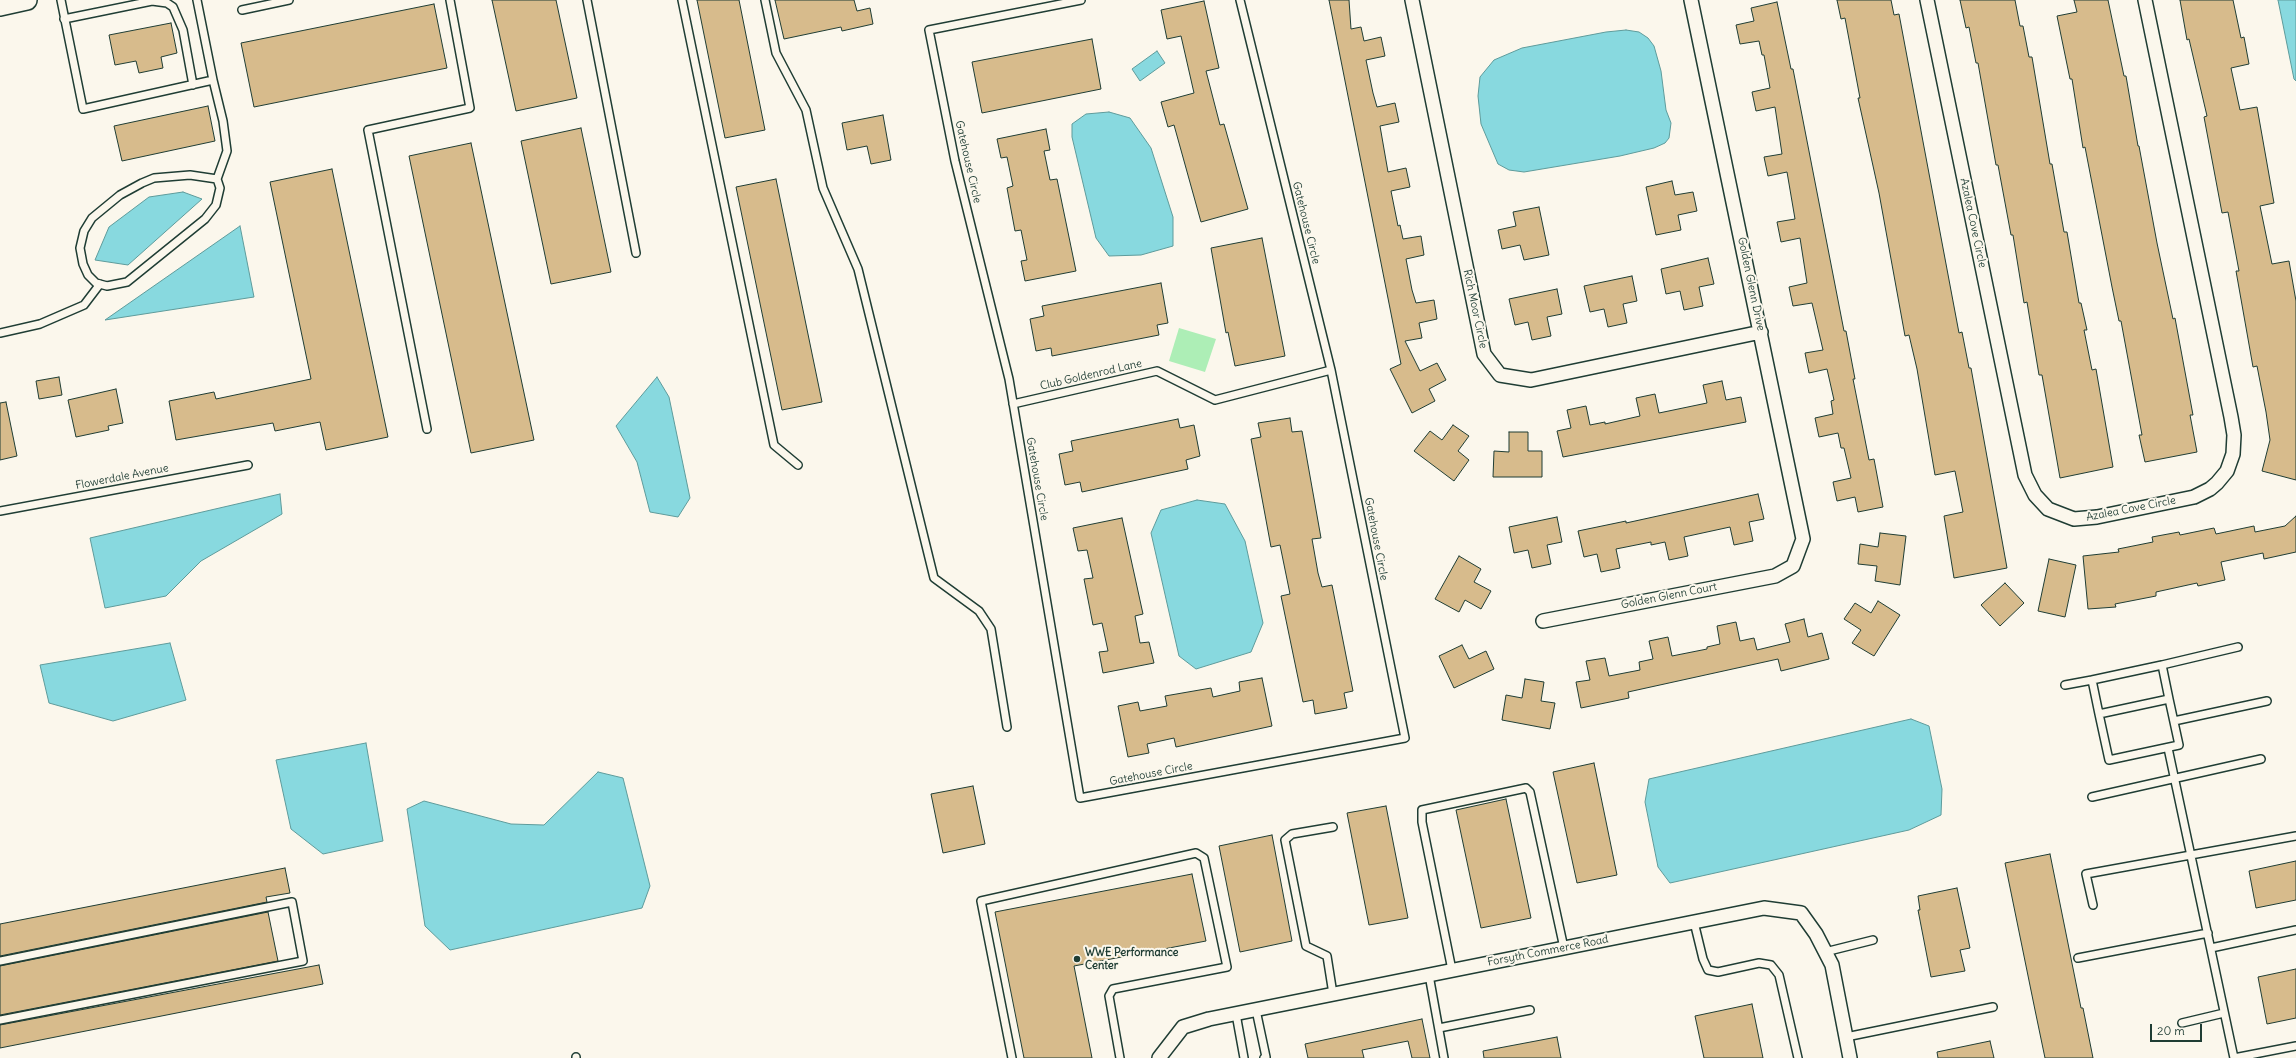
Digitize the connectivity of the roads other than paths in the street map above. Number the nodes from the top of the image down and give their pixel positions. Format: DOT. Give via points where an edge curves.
graph roads {
  1 [pos="27,0"];
  2 [pos="61,0"];
  3 [pos="197,0"];
  4 [pos="289,0"];
  5 [pos="450,0"];
  6 [pos="587,0"];
  7 [pos="682,0"];
  8 [pos="765,0"];
  9 [pos="1081,0"];
  10 [pos="1240,0"];
  11 [pos="1412,0"];
  12 [pos="1691,0"];
  13 [pos="1927,0"];
  14 [pos="2145,0"];
  15 [pos="0,6"];
  16 [pos="242,10"];
  17 [pos="64,18"];
  18 [pos="214,80"];
  19 [pos="193,85"];
  20 [pos="217,179"];
  21 [pos="636,254"];
  22 [pos="100,284"];
  23 [pos="1761,332"];
  24 [pos="0,333"];
  25 [pos="1331,370"];
  26 [pos="1013,404"];
  27 [pos="427,429"];
  28 [pos="248,465"];
  29 [pos="798,465"];
  30 [pos="0,511"];
  31 [pos="1793,566"];
  32 [pos="1543,621"];
  33 [pos="2238,647"];
  34 [pos="2162,665"];
  35 [pos="2092,680"];
  36 [pos="2066,685"];
  37 [pos="2170,699"];
  38 [pos="2267,701"];
  39 [pos="2099,714"];
  40 [pos="2174,720"];
  41 [pos="1007,727"];
  42 [pos="2168,748"];
  43 [pos="2262,759"];
  44 [pos="2175,778"];
  45 [pos="2092,797"];
  46 [pos="1333,827"];
  47 [pos="2296,836"];
  48 [pos="2192,856"];
  49 [pos="2093,905"];
  50 [pos="1694,922"];
  51 [pos="2296,930"];
  52 [pos="2208,933"];
  53 [pos="1873,940"];
  54 [pos="1564,948"];
  55 [pos="2211,948"];
  56 [pos="1825,952"];
  57 [pos="2078,958"];
  58 [pos="0,961"];
  59 [pos="1452,970"];
  60 [pos="1429,975"];
  61 [pos="1333,994"];
  62 [pos="1993,1007"];
  63 [pos="1256,1010"];
  64 [pos="1530,1010"];
  65 [pos="2224,1013"];
  66 [pos="1236,1014"];
  67 [pos="0,1020"];
  68 [pos="2182,1023"];
  69 [pos="1438,1028"];
  70 [pos="1846,1037"];
  71 [pos="2296,1046"];
  72 [pos="1012,1058"];
  73 [pos="1120,1058"];
  74 [pos="1159,1058"];
  75 [pos="1244,1058"];
  76 [pos="1264,1058"];
  77 [pos="1444,1058"];
  78 [pos="1798,1058"];
  79 [pos="1850,1058"];
  80 [pos="2234,1058"];
  1 -- 15 [label="main road"];
  2 -- 17 [label="lane"];
  3 -- 18 [label="lane"];
  4 -- 16 [label="lane"];
  5 -- 27 [label="lane" via="470,108 368,130"];
  6 -- 21 [label="lane"];
  7 -- 29 [label="lane" via="774,445"];
  8 -- 41 [label="lane" via="776,53 806,110 823,188 858,269 934,578 979,610 991,629"];
  9 -- 26 [label="lane, Gatehouse Circle" via="929,30 955,161"];
  10 -- 25 [label="lane, Gatehouse Circle"];
  11 -- 23 [label="street, Rich Moor Circle" via="1484,354 1500,375 1531,380"];
  12 -- 23 [label="street, Golden Glenn Drive"];
  13 -- 14 [label="street, Azalea Cove Circle" via="2025,475 2035,495 2048,508 2074,519 2097,517 2194,497 2217,483 2226,471 2233,454 2234,435 2231,417"];
  17 -- 19 [label="lane" via="152,1 167,3 183,30"];
  17 -- 19 [label="lane" via="83,109"];
  18 -- 19 [label="lane"];
  18 -- 20 [label="lane" via="227,151"];
  20 -- 22 [label="lane" via="219,195 216,205 205,219 127,282 107,286"];
  20 -- 22 [label="lane" via="190,175 154,178 120,195 92,218 84,231 80,248 88,275"];
  22 -- 24 [label="lane" via="84,305 40,324"];
  23 -- 31 [label="street, Golden Glenn Drive" via="1804,539"];
  25 -- 26 [label="lane, Club Goldenrod Lane" via="1215,400 1156,371"];
  25 -- 26 [label="lane, Gatehouse Circle" via="1405,738 1080,798"];
  28 -- 30 [label="lane, Flowerdale Avenue"];
  31 -- 32 [label="street, Golden Glenn Court" via="1775,576"];
  33 -- 34 [label="lane"];
  34 -- 35 [label="lane"];
  34 -- 37 [label="lane"];
  35 -- 36 [label="lane"];
  35 -- 39 [label="lane"];
  37 -- 39 [label="lane"];
  37 -- 40 [label="lane"];
  38 -- 40 [label="lane"];
  39 -- 42 [label="lane" via="2109,760"];
  40 -- 42 [label="lane" via="2179,745"];
  42 -- 44 [label="lane"];
  43 -- 44 [label="lane"];
  44 -- 45 [label="lane"];
  44 -- 48 [label="lane"];
  46 -- 61 [label="lane" via="1292,834 1285,840 1306,946 1327,956"];
  47 -- 48 [label="lane"];
  48 -- 49 [label="lane" via="2086,874"];
  48 -- 52 [label="lane"];
  50 -- 54 [label="street, Forsyth Commerce Road"];
  50 -- 56 [label="street, Forsyth Commerce Road" via="1764,908 1801,913"];
  50 -- 78 [label="lane" via="1708,970 1718,972 1759,963 1770,964 1779,975"];
  51 -- 55 [label="lane"];
  52 -- 55 [label="lane"];
  52 -- 57 [label="lane"];
  53 -- 56 [label="lane"];
  54 -- 59 [label="street, Forsyth Commerce Road"];
  54 -- 59 [label="lane" via="1530,792 1526,788 1422,810 1422,822"];
  55 -- 65 [label="lane"];
  56 -- 70 [label="street, Forsyth Commerce Road" via="1832,966"];
  58 -- 67 [label="lane" via="292,902 303,961"];
  59 -- 60 [label="street, Forsyth Commerce Road"];
  60 -- 61 [label="street, Forsyth Commerce Road"];
  60 -- 69 [label="lane"];
  61 -- 63 [label="street, Forsyth Commerce Road"];
  62 -- 70 [label="lane"];
  63 -- 66 [label="street, Forsyth Commerce Road"];
  63 -- 76 [label="lane" via="1266,1057"];
  64 -- 69 [label="lane"];
  65 -- 68 [label="lane"];
  65 -- 80 [label="lane"];
  66 -- 74 [label="street, Forsyth Commerce Road" via="1183,1027"];
  66 -- 75 [label="lane"];
  69 -- 77 [label="lane"];
  70 -- 79 [label="street, Forsyth Commerce Road"];
  71 -- 80 [label="lane"];
  72 -- 73 [label="lane" via="980,901 1196,853 1204,858 1227,967 1113,989 1109,996"];
}
